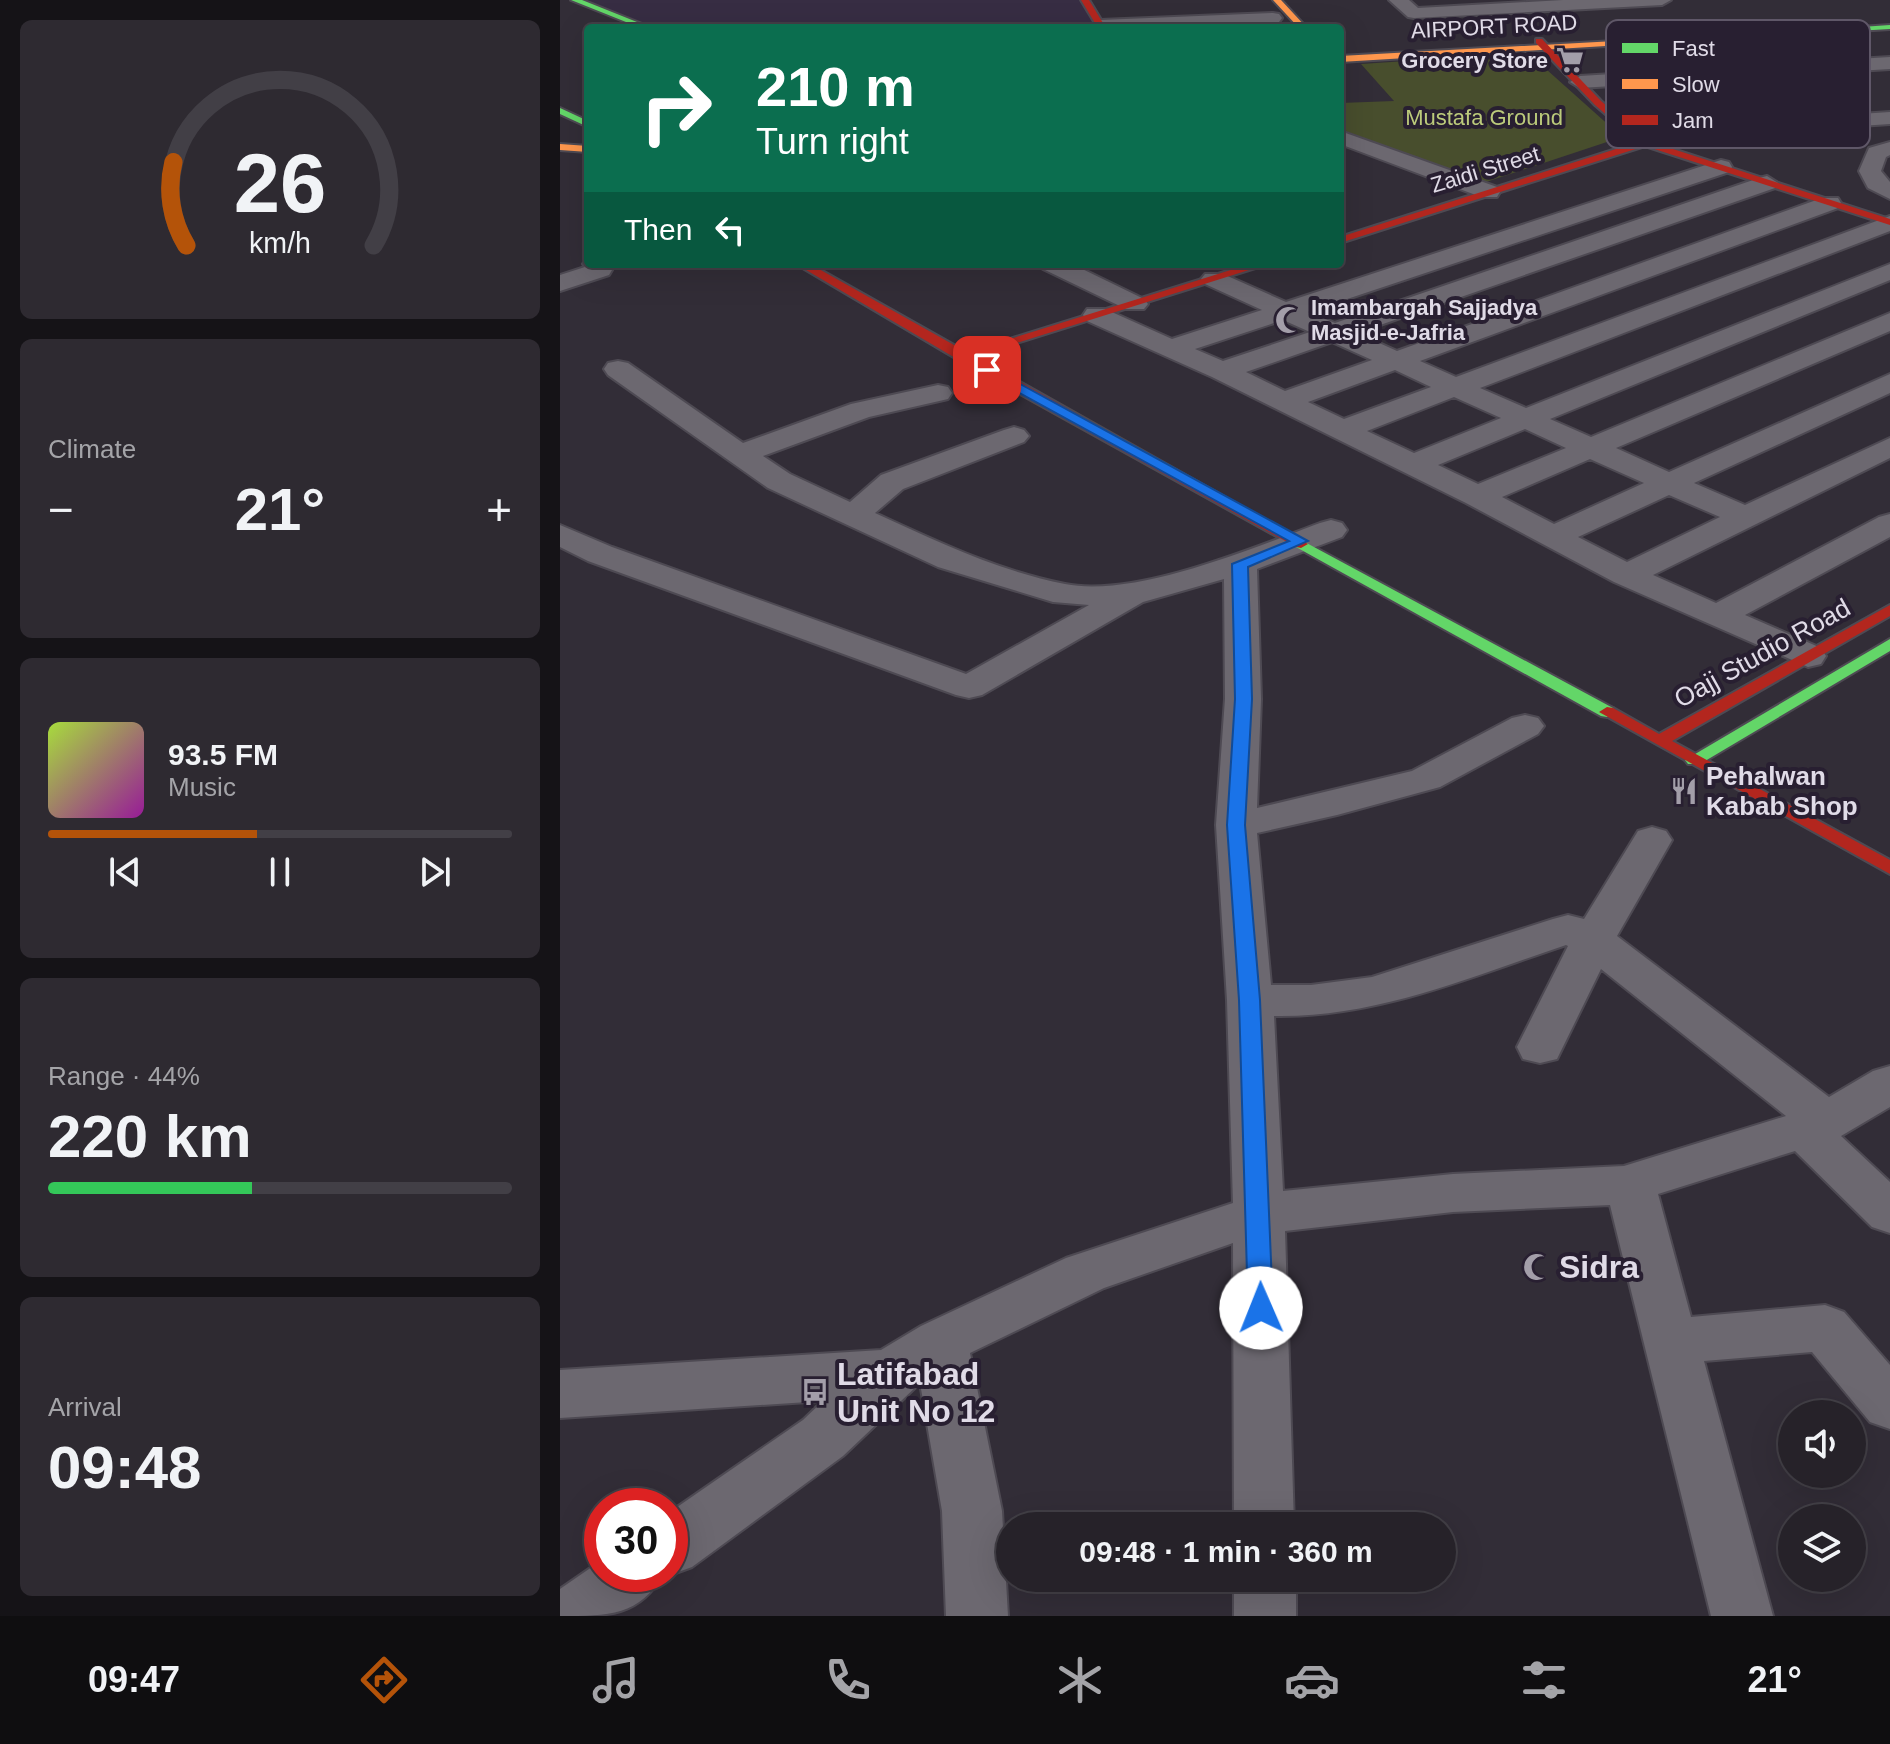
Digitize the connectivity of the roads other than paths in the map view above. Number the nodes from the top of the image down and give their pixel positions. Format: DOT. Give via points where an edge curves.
graph roads {
  1 [pos="575,0"];
  2 [pos="1085,0"];
  3 [pos="1257,0"];
  4 [pos="1398,0"];
  5 [pos="1662,0"];
  6 [pos="1278,15"];
  7 [pos="1890,20"];
  8 [pos="1870,21"];
  9 [pos="638,24"];
  10 [pos="1100,24"];
  11 [pos="1133,24"];
  12 [pos="1890,27"];
  13 [pos="1870,28"];
  14 [pos="1606,40"];
  15 [pos="1606,41"];
  16 [pos="1344,44"];
  17 [pos="1543,44"];
  18 [pos="1370,49"];
  19 [pos="1344,51"];
  20 [pos="1344,59"];
  21 [pos="1890,63"];
  22 [pos="1870,64"];
  23 [pos="1606,80"];
  24 [pos="1580,82"];
  25 [pos="1598,103"];
  26 [pos="1606,103"];
  27 [pos="1606,110"];
  28 [pos="560,111"];
  29 [pos="1890,118"];
  30 [pos="1870,120"];
  31 [pos="584,122"];
  32 [pos="1344,138"];
  33 [pos="560,147"];
  34 [pos="1614,148"];
  35 [pos="1666,148"];
  36 [pos="1890,148"];
  37 [pos="584,149"];
  38 [pos="1388,154"];
  39 [pos="1352,164"];
  40 [pos="1721,167"];
  41 [pos="1767,183"];
  42 [pos="1489,192"];
  43 [pos="1890,192"];
  44 [pos="1830,203"];
  45 [pos="1447,206"];
  46 [pos="1890,223"];
  47 [pos="1519,234"];
  48 [pos="1344,239"];
  49 [pos="1573,249"];
  50 [pos="598,268"];
  51 [pos="809,268"];
  52 [pos="845,268"];
  53 [pos="1060,268"];
  54 [pos="1249,268"];
  55 [pos="1644,270"];
  56 [pos="1890,271"];
  57 [pos="1214,279"];
  58 [pos="560,283"];
  59 [pos="892,295"];
  60 [pos="1697,296"];
  61 [pos="1135,304"];
  62 [pos="1285,311"];
  63 [pos="1096,315"];
  64 [pos="1890,321"];
  65 [pos="1758,324"];
  66 [pos="1332,332"];
  67 [pos="1830,346"];
  68 [pos="1172,348"];
  69 [pos="1396,361"];
  70 [pos="1014,362"];
  71 [pos="1890,362"];
  72 [pos="618,369"];
  73 [pos="1222,371"];
  74 [pos="1890,382"];
  75 [pos="1455,387"];
  76 [pos="938,393"];
  77 [pos="1285,401"];
  78 [pos="1525,419"];
  79 [pos="1342,430"];
  80 [pos="1014,436"];
  81 [pos="1890,447"];
  82 [pos="1592,449"];
  83 [pos="740,454"];
  84 [pos="1411,465"];
  85 [pos="1669,483"];
  86 [pos="1477,496"];
  87 [pos="854,515"];
  88 [pos="1747,518"];
  89 [pos="1890,524"];
  90 [pos="1320,531"];
  91 [pos="560,535"];
  92 [pos="1551,537"];
  93 [pos="1240,564"];
  94 [pos="1626,575"];
  95 [pos="1134,594"];
  96 [pos="1890,610"];
  97 [pos="1719,615"];
  98 [pos="1808,656"];
  99 [pos="1883,656"];
  100 [pos="1681,721"];
  101 [pos="1525,726"];
  102 [pos="1659,741"];
  103 [pos="1730,747"];
  104 [pos="1694,760"];
  105 [pos="1236,825"];
  106 [pos="1652,840"];
  107 [pos="1890,868"];
  108 [pos="1593,940"];
  109 [pos="1250,1000"];
  110 [pos="1540,1047"];
  111 [pos="1856,1108"];
  112 [pos="1630,1185"];
  113 [pos="1890,1213"];
  114 [pos="1259,1214"];
  115 [pos="1671,1341"];
  116 [pos="940,1342"];
  117 [pos="890,1373"];
  118 [pos="560,1394"];
  119 [pos="1890,1405"];
  120 [pos="1264,1512"];
  121 [pos="688,1534"];
  122 [pos="607,1592"];
  123 [pos="1265,1592"];
  124 [pos="574,1616"];
  125 [pos="977,1616"];
  126 [pos="1265,1616"];
  127 [pos="1742,1616"];
  1 -- 9 [label="main road"];
  2 -- 10 [label="main road"];
  3 -- 6 [label="main road"];
  4 -- 5 [label="street" via="1414,13"];
  6 -- 11 [label="street"];
  7 -- 8 [label="main road, AIRPORT ROAD"];
  12 -- 13 [label="main road, AIRPORT ROAD"];
  14 -- 17 [label="main road, AIRPORT ROAD"];
  15 -- 17 [label="main road, AIRPORT ROAD"];
  16 -- 18 [label="main road"];
  17 -- 18 [label="main road, AIRPORT ROAD"];
  17 -- 20 [label="main road, AIRPORT ROAD"];
  17 -- 24 [label="main road"];
  18 -- 19 [label="main road, AIRPORT ROAD"];
  21 -- 22 [label="street"];
  23 -- 24 [label="street"];
  24 -- 25 [label="main road"];
  25 -- 26 [label="street"];
  25 -- 27 [label="main road"];
  28 -- 31 [label="main road"];
  29 -- 30 [label="street"];
  32 -- 38 [label="street"];
  33 -- 37 [label="main road"];
  34 -- 42 [label="main road, Zaidi Street"];
  35 -- 40 [label="main road"];
  36 -- 43 [label="street" via="1877,153 1870,171"];
  38 -- 39 [label="street"];
  38 -- 42 [label="street"];
  40 -- 41 [label="main road"];
  40 -- 47 [label="street"];
  41 -- 44 [label="main road"];
  41 -- 49 [label="street"];
  42 -- 45 [label="main road, Zaidi Street"];
  44 -- 46 [label="main road"];
  44 -- 55 [label="street"];
  45 -- 47 [label="street"];
  45 -- 48 [label="main road, Zaidi Street"];
  46 -- 60 [label="street"];
  47 -- 49 [label="street"];
  47 -- 62 [label="street"];
  49 -- 55 [label="street"];
  49 -- 66 [label="street"];
  50 -- 58 [label="street"];
  51 -- 90 [label="main road" via="961,356"];
  52 -- 59 [label="main road"];
  53 -- 61 [label="street"];
  54 -- 57 [label="main road"];
  55 -- 60 [label="street"];
  55 -- 69 [label="street"];
  56 -- 65 [label="street"];
  57 -- 61 [label="main road"];
  57 -- 62 [label="street"];
  60 -- 65 [label="street"];
  60 -- 75 [label="street"];
  61 -- 63 [label="main road"];
  62 -- 66 [label="street"];
  62 -- 68 [label="street"];
  63 -- 68 [label="street"];
  63 -- 70 [label="main road" via="980,344"];
  64 -- 67 [label="street"];
  65 -- 67 [label="street"];
  65 -- 78 [label="street"];
  66 -- 69 [label="street"];
  66 -- 73 [label="street"];
  67 -- 71 [label="street"];
  67 -- 82 [label="street"];
  68 -- 73 [label="street"];
  69 -- 75 [label="street"];
  69 -- 77 [label="street"];
  72 -- 83 [label="street"];
  73 -- 77 [label="street"];
  74 -- 85 [label="street"];
  75 -- 78 [label="street"];
  75 -- 79 [label="street"];
  76 -- 83 [label="street" via="861,410"];
  77 -- 79 [label="street"];
  78 -- 82 [label="street"];
  78 -- 84 [label="street"];
  79 -- 84 [label="street"];
  80 -- 87 [label="street" via="892,482"];
  81 -- 88 [label="street"];
  82 -- 85 [label="street"];
  82 -- 86 [label="street"];
  83 -- 87 [label="street" via="779,481"];
  84 -- 86 [label="street"];
  85 -- 88 [label="street"];
  85 -- 92 [label="street"];
  86 -- 92 [label="street"];
  87 -- 95 [label="street" via="950,560 1065,595"];
  88 -- 94 [label="street"];
  89 -- 97 [label="street"];
  90 -- 93 [label="street"];
  90 -- 102 [label="main road"];
  91 -- 95 [label="street" via="969,687"];
  92 -- 94 [label="street"];
  93 -- 95 [label="street"];
  93 -- 105 [label="street" via="1243,699"];
  94 -- 97 [label="street"];
  96 -- 98 [label="main road, Oajj Studio Road"];
  97 -- 98 [label="street"];
  98 -- 100 [label="main road, Oajj Studio Road"];
  99 -- 103 [label="main road"];
  100 -- 102 [label="main road, Oajj Studio Road"];
  100 -- 103 [label="main road"];
  101 -- 105 [label="street" via="1426,779"];
  102 -- 104 [label="main road"];
  103 -- 104 [label="main road"];
  104 -- 107 [label="main road"];
  105 -- 109 [label="street"];
  106 -- 108 [label="street"];
  108 -- 109 [label="street" via="1568,929 1375,992 1311,1001"];
  108 -- 110 [label="street"];
  108 -- 111 [label="street"];
  109 -- 114 [label="street"];
  111 -- 112 [label="street"];
  111 -- 113 [label="street"];
  112 -- 114 [label="street" via="1453,1193"];
  112 -- 115 [label="street"];
  114 -- 116 [label="street" via="1085,1273"];
  114 -- 120 [label="street"];
  115 -- 119 [label="street" via="1825,1328"];
  115 -- 127 [label="street"];
  116 -- 117 [label="street"];
  116 -- 125 [label="street" via="972,1511"];
  117 -- 118 [label="street"];
  117 -- 121 [label="street" via="823,1438"];
  122 -- 124 [label="street"];
  123 -- 126 [label="street"];
}
